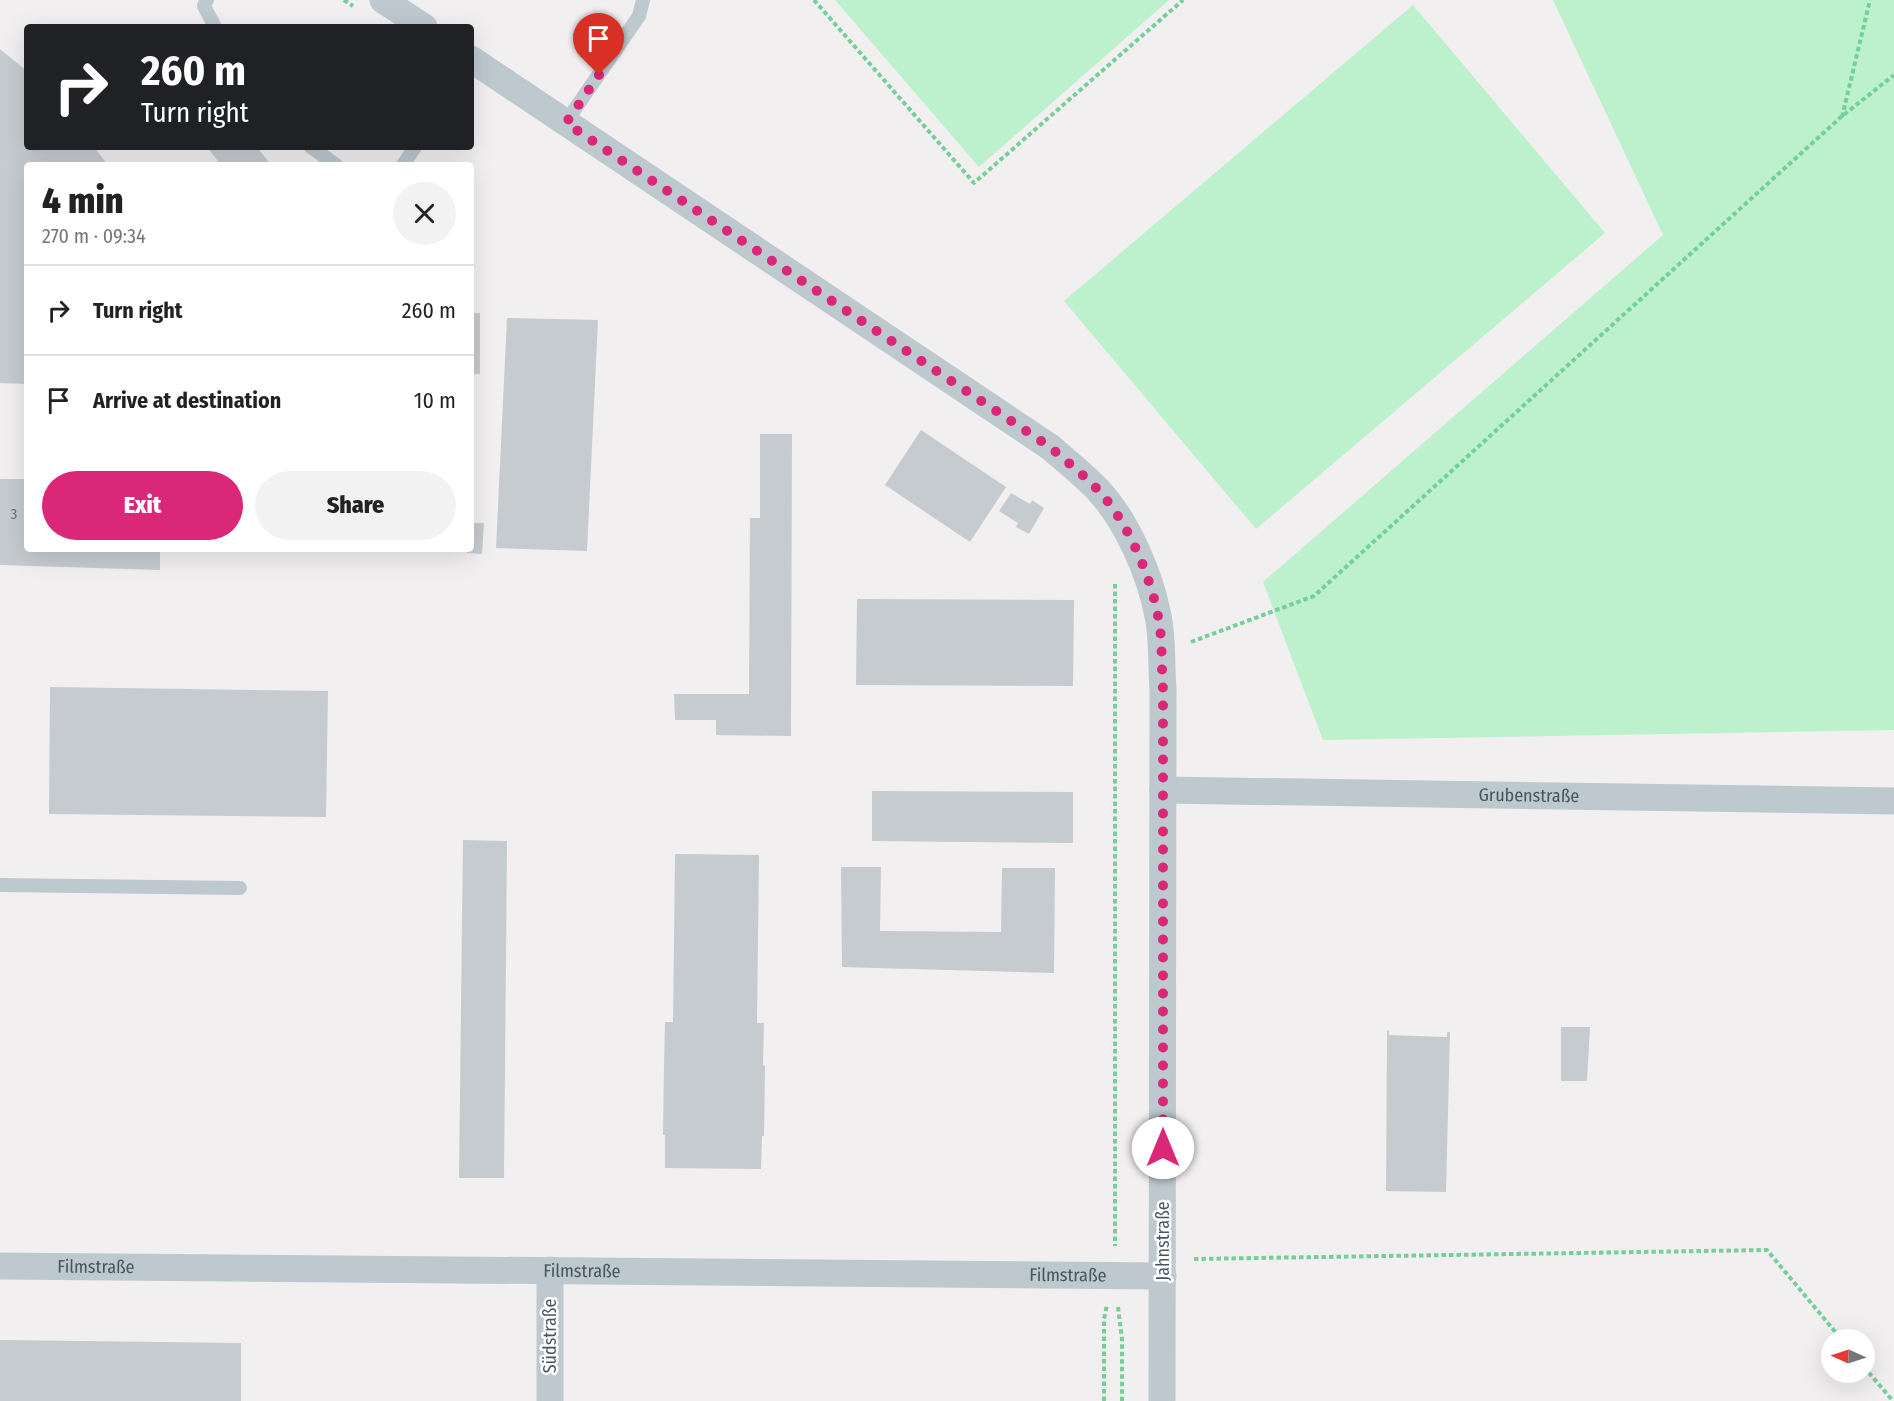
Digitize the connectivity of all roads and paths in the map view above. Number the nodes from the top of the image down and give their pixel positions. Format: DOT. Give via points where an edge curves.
graph roads {
  1 [pos="207,0"];
  2 [pos="383,0"];
  3 [pos="643,0"];
  4 [pos="814,0"];
  5 [pos="1183,0"];
  6 [pos="1870,0"];
  7 [pos="213,24"];
  8 [pos="419,24"];
  9 [pos="474,62"];
  10 [pos="1894,75"];
  11 [pos="1842,117"];
  12 [pos="566,123"];
  13 [pos="315,150"];
  14 [pos="332,162"];
  15 [pos="1115,578"];
  16 [pos="1160,647"];
  17 [pos="1162,790"];
  18 [pos="1894,801"];
  19 [pos="0,885"];
  20 [pos="240,888"];
  21 [pos="0,1266"];
  22 [pos="1163,1267"];
  23 [pos="550,1270"];
  24 [pos="1115,1275"];
  25 [pos="1833,1329"];
  26 [pos="1875,1379"];
  27 [pos="550,1401"];
  28 [pos="1104,1401"];
  29 [pos="1122,1401"];
  30 [pos="1162,1401"];
  31 [pos="1893,1401"];
  1 -- 7 [label="lane" via="204,6"];
  2 -- 8 [label="street"];
  3 -- 12 [label="lane" via="639,16"];
  4 -- 5 [label="path" via="974,183"];
  6 -- 11 [label="path"];
  9 -- 12 [label="street, Jahnstraße"];
  10 -- 11 [label="path"];
  11 -- 16 [label="path" via="1314,596 1191,642"];
  12 -- 16 [label="street, Jahnstraße" via="1050,447 1077,469 1099,491 1127,532 1153,595"];
  13 -- 14 [label="lane"];
  15 -- 24 [label="path"];
  16 -- 17 [label="street, Jahnstraße"];
  17 -- 18 [label="street, Grubenstraße"];
  17 -- 22 [label="street, Jahnstraße"];
  19 -- 20 [label="lane"];
  21 -- 23 [label="street, Filmstraße"];
  22 -- 24 [label="street, Filmstraße"];
  22 -- 25 [label="path" via="1252,1259 1767,1250"];
  22 -- 30 [label="street, Jahnstraße"];
  23 -- 24 [label="street, Filmstraße"];
  23 -- 27 [label="street, Südstraße"];
  24 -- 28 [label="path" via="1104,1319"];
  24 -- 29 [label="path" via="1122,1339"];
  26 -- 31 [label="path"];
}
